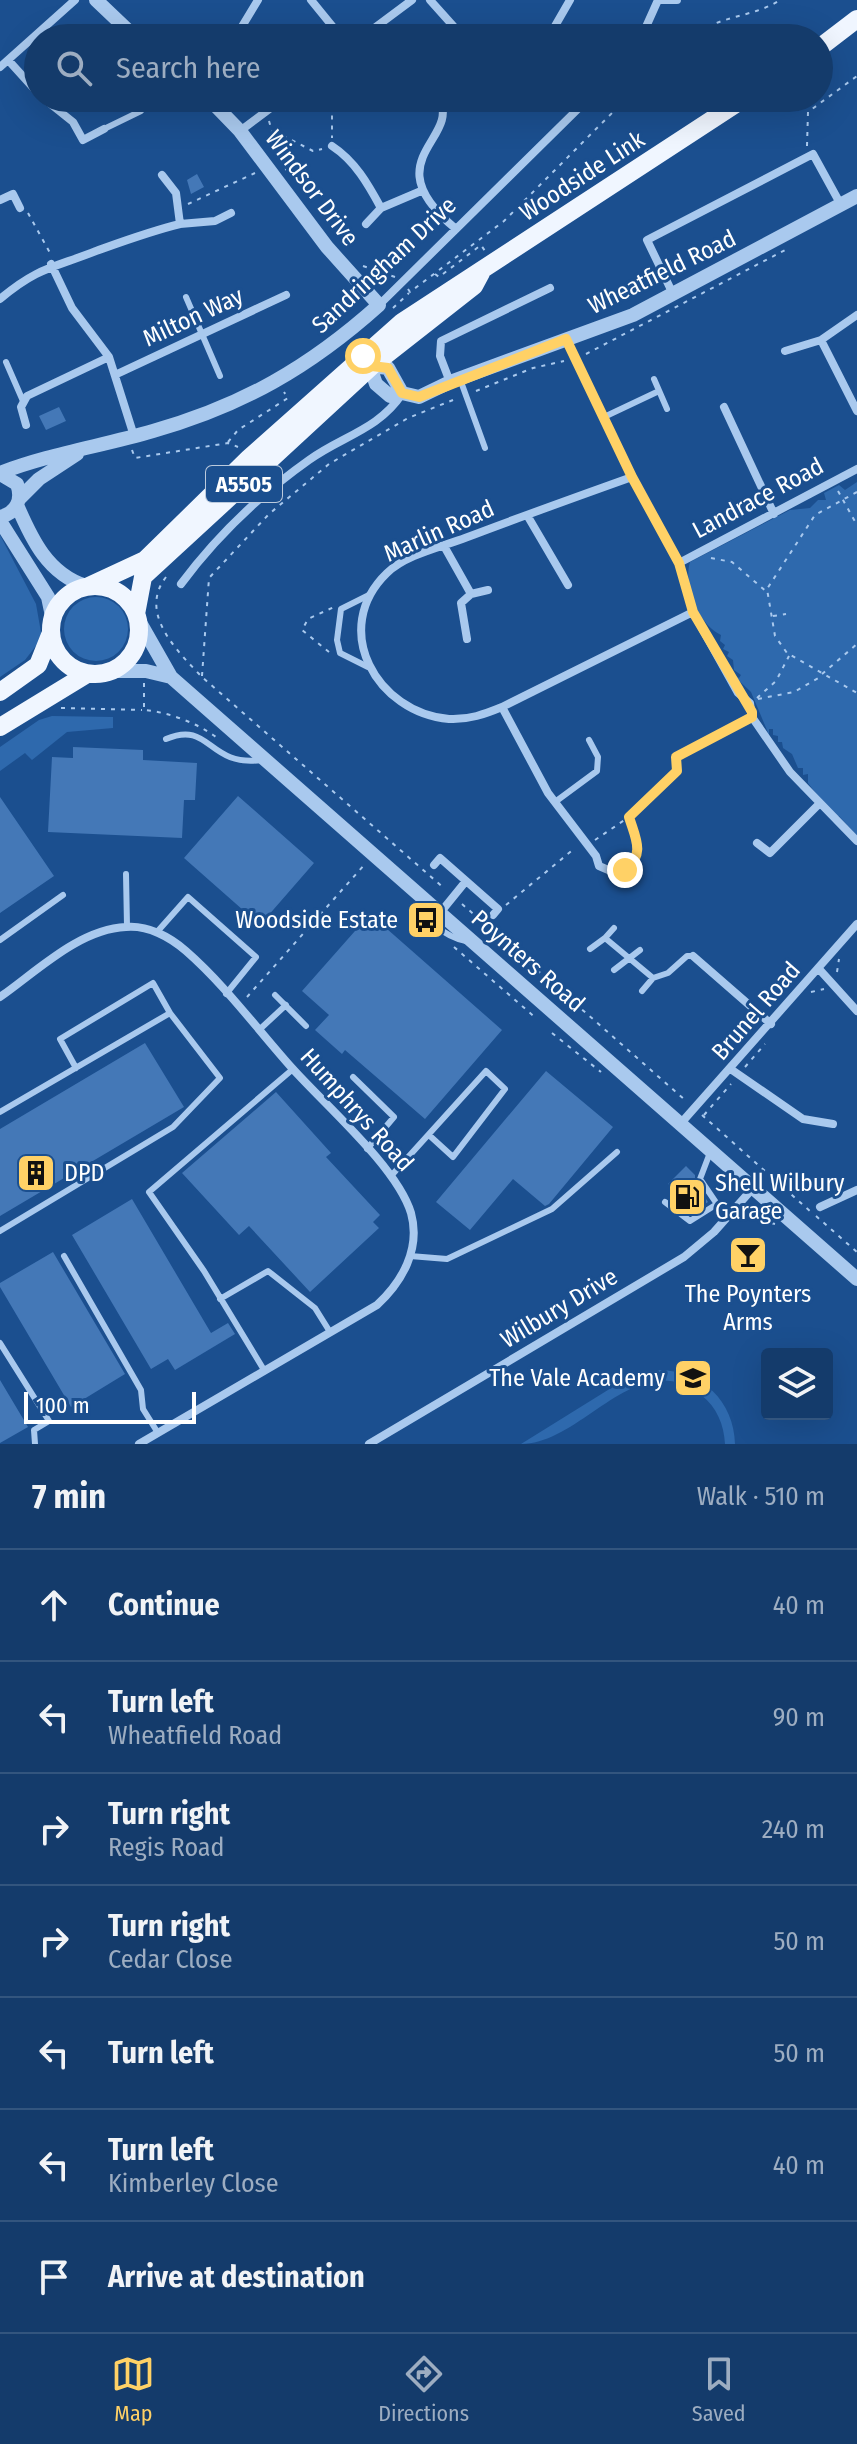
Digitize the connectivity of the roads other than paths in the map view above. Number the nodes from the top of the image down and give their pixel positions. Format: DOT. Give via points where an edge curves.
graph roads {
  1 [pos="75,0"];
  2 [pos="96,0"];
  3 [pos="258,0"];
  4 [pos="311,0"];
  5 [pos="412,0"];
  6 [pos="430,0"];
  7 [pos="570,0"];
  8 [pos="658,0"];
  9 [pos="677,0"];
  10 [pos="857,19"];
  11 [pos="49,24"];
  12 [pos="121,24"];
  13 [pos="243,24"];
  14 [pos="331,24"];
  15 [pos="380,24"];
  16 [pos="451,24"];
  17 [pos="556,24"];
  18 [pos="647,24"];
  19 [pos="833,37"];
  20 [pos="24,47"];
  21 [pos="9,61"];
  22 [pos="0,67"];
  23 [pos="24,78"];
  24 [pos="60,112"];
  25 [pos="139,112"];
  26 [pos="222,112"];
  27 [pos="265,112"];
  28 [pos="441,112"];
  29 [pos="575,112"];
  30 [pos="724,112"];
  31 [pos="104,129"];
  32 [pos="240,131"];
  33 [pos="332,146"];
  34 [pos="162,175"];
  35 [pos="421,191"];
  36 [pos="857,196"];
  37 [pos="0,200"];
  38 [pos="841,205"];
  39 [pos="20,208"];
  40 [pos="381,208"];
  41 [pos="231,213"];
  42 [pos="180,224"];
  43 [pos="366,224"];
  44 [pos="456,229"];
  45 [pos="51,264"];
  46 [pos="550,288"];
  47 [pos="286,295"];
  48 [pos="674,295"];
  49 [pos="186,297"];
  50 [pos="0,299"];
  51 [pos="379,305"];
  52 [pos="857,315"];
  53 [pos="203,334"];
  54 [pos="566,339"];
  55 [pos="821,340"];
  56 [pos="785,351"];
  57 [pos="109,357"];
  58 [pos="368,361"];
  59 [pos="6,362"];
  60 [pos="117,374"];
  61 [pos="220,376"];
  62 [pos="654,379"];
  63 [pos="455,381"];
  64 [pos="659,391"];
  65 [pos="402,393"];
  66 [pos="23,401"];
  67 [pos="724,407"];
  68 [pos="667,409"];
  69 [pos="857,411"];
  70 [pos="604,417"];
  71 [pos="26,425"];
  72 [pos="133,442"];
  73 [pos="88,448"];
  74 [pos="485,448"];
  75 [pos="857,469"];
  76 [pos="0,474"];
  77 [pos="632,477"];
  78 [pos="18,502"];
  79 [pos="774,514"];
  80 [pos="527,515"];
  81 [pos="0,519"];
  82 [pos="444,546"];
  83 [pos="679,563"];
  84 [pos="181,584"];
  85 [pos="568,585"];
  86 [pos="88,586"];
  87 [pos="488,590"];
  88 [pos="371,594"];
  89 [pos="471,594"];
  90 [pos="693,612"];
  91 [pos="137,616"];
  92 [pos="51,625"];
  93 [pos="467,639"];
  94 [pos="368,667"];
  95 [pos="112,671"];
  96 [pos="87,674"];
  97 [pos="171,677"];
  98 [pos="0,692"];
  99 [pos="502,707"];
  100 [pos="752,717"];
  101 [pos="0,727"];
  102 [pos="166,739"];
  103 [pos="589,740"];
  104 [pos="676,757"];
  105 [pos="265,759"];
  106 [pos="555,802"];
  107 [pos="819,804"];
  108 [pos="636,840"];
  109 [pos="857,841"];
  110 [pos="757,843"];
  111 [pos="434,865"];
  112 [pos="126,874"];
  113 [pos="466,881"];
  114 [pos="63,895"];
  115 [pos="419,895"];
  116 [pos="495,912"];
  117 [pos="440,913"];
  118 [pos="857,924"];
  119 [pos="127,926"];
  120 [pos="614,928"];
  121 [pos="157,932"];
  122 [pos="605,938"];
  123 [pos="0,940"];
  124 [pos="473,943"];
  125 [pos="590,949"];
  126 [pos="640,950"];
  127 [pos="693,956"];
  128 [pos="629,958"];
  129 [pos="819,969"];
  130 [pos="614,970"];
  131 [pos="653,978"];
  132 [pos="642,991"];
  133 [pos="226,994"];
  134 [pos="275,995"];
  135 [pos="0,997"];
  136 [pos="286,1005"];
  137 [pos="857,1011"];
  138 [pos="170,1013"];
  139 [pos="771,1024"];
  140 [pos="306,1026"];
  141 [pos="259,1030"];
  142 [pos="76,1068"];
  143 [pos="293,1069"];
  144 [pos="735,1072"];
  145 [pos="353,1077"];
  146 [pos="0,1112"];
  147 [pos="682,1122"];
  148 [pos="833,1124"];
  149 [pos="430,1136"];
  150 [pos="367,1149"];
  151 [pos="711,1149"];
  152 [pos="617,1152"];
  153 [pos="391,1176"];
  154 [pos="755,1187"];
  155 [pos="857,1190"];
  156 [pos="665,1202"];
  157 [pos="717,1204"];
  158 [pos="820,1207"];
  159 [pos="732,1212"];
  160 [pos="0,1231"];
  161 [pos="64,1256"];
  162 [pos="410,1256"];
  163 [pos="857,1279"];
  164 [pos="220,1299"];
  165 [pos="330,1332"];
  166 [pos="0,1343"];
  167 [pos="264,1370"];
  168 [pos="158,1433"];
  169 [pos="35,1444"];
  170 [pos="139,1444"];
  171 [pos="369,1444"];
  1 -- 11 [label="street"];
  2 -- 12 [label="street"];
  3 -- 13 [label="street"];
  4 -- 14 [label="street"];
  5 -- 15 [label="street"];
  6 -- 16 [label="street"];
  7 -- 17 [label="street"];
  8 -- 9 [label="street"];
  8 -- 18 [label="street"];
  10 -- 19 [label="main road"];
  20 -- 21 [label="street"];
  21 -- 22 [label="street"];
  21 -- 23 [label="street"];
  24 -- 31 [label="street" via="83,140"];
  25 -- 31 [label="lane"];
  26 -- 32 [label="street, Windsor Drive"];
  27 -- 32 [label="street"];
  28 -- 35 [label="street" via="421,162"];
  29 -- 44 [label="street, Sandringham Drive"];
  30 -- 58 [label="main road, Woodside Link / A5505" via="484,268 474,286"];
  32 -- 51 [label="street, Windsor Drive" via="327,247"];
  33 -- 40 [label="street" via="365,178"];
  34 -- 42 [label="street" via="176,193"];
  35 -- 40 [label="street"];
  35 -- 44 [label="street"];
  36 -- 38 [label="street, Wheatfield Road"];
  37 -- 39 [label="street" via="13,194"];
  38 -- 48 [label="street, Wheatfield Road"];
  38 -- 48 [label="street" via="813,154 647,240"];
  40 -- 43 [label="street"];
  41 -- 42 [label="street" via="215,221"];
  42 -- 45 [label="street"];
  44 -- 51 [label="street, Sandringham Drive"];
  45 -- 50 [label="street"];
  45 -- 57 [label="street" via="72,308"];
  46 -- 63 [label="street" via="441,341 440,356"];
  47 -- 53 [label="street, Milton Way"];
  48 -- 54 [label="street, Wheatfield Road"];
  49 -- 53 [label="lane"];
  51 -- 72 [label="street, Sandringham Drive" via="295,372 220,410"];
  52 -- 55 [label="street"];
  53 -- 60 [label="street, Milton Way"];
  53 -- 61 [label="lane"];
  54 -- 63 [label="street, Wheatfield Road"];
  54 -- 70 [label="street"];
  55 -- 56 [label="street"];
  55 -- 69 [label="street"];
  57 -- 60 [label="street"];
  57 -- 66 [label="street"];
  58 -- 65 [label="street" via="388,368"];
  58 -- 86 [label="main road, Woodside Link / A5505" via="249,458 145,560"];
  58 -- 91 [label="main road, Woodside Link / A5505" via="143,577"];
  59 -- 66 [label="lane"];
  60 -- 72 [label="street"];
  62 -- 64 [label="lane"];
  63 -- 65 [label="street, Wheatfield Road" via="419,397"];
  63 -- 74 [label="lane" via="466,395"];
  64 -- 68 [label="lane"];
  64 -- 70 [label="lane"];
  65 -- 84 [label="street" via="381,420 311,459 277,485 203,553"];
  66 -- 71 [label="street"];
  67 -- 79 [label="street"];
  70 -- 77 [label="street"];
  72 -- 73 [label="street, Sandringham Drive"];
  73 -- 76 [label="street, Sandringham Drive"];
  73 -- 78 [label="street, Sandringham Drive" via="39,479"];
  75 -- 79 [label="street, Landrace Road"];
  76 -- 78 [label="street" via="17,484"];
  77 -- 80 [label="street, Marlin Road"];
  77 -- 83 [label="street"];
  78 -- 81 [label="street, Sandringham Drive"];
  78 -- 86 [label="street" via="33,541 53,567 69,581"];
  79 -- 83 [label="street, Landrace Road"];
  80 -- 82 [label="street, Marlin Road"];
  80 -- 85 [label="street"];
  81 -- 92 [label="street" via="48,597"];
  82 -- 88 [label="street, Marlin Road" via="391,570"];
  82 -- 89 [label="street"];
  83 -- 90 [label="street"];
  86 -- 91 [label="main road" via="122,595"];
  86 -- 92 [label="main road" via="65,597"];
  87 -- 89 [label="street"];
  88 -- 94 [label="street, Marlin Road" via="361,628"];
  88 -- 94 [label="lane" via="338,614 338,649"];
  89 -- 93 [label="street" via="461,603"];
  90 -- 99 [label="street"];
  90 -- 100 [label="street" via="738,693 750,703"];
  91 -- 95 [label="main road" via="139,631 131,655"];
  91 -- 97 [label="street, Poynters Road"];
  92 -- 96 [label="main road" via="53,646 66,664"];
  92 -- 98 [label="main road" via="38,665"];
  94 -- 99 [label="street" via="402,704 424,714 473,718"];
  95 -- 96 [label="main road"];
  95 -- 97 [label="street"];
  96 -- 101 [label="main road"];
  97 -- 105 [label="street, Poynters Road"];
  99 -- 106 [label="street"];
  100 -- 104 [label="street"];
  100 -- 107 [label="street"];
  102 -- 105 [label="lane" via="183,732 196,734 230,759"];
  103 -- 106 [label="lane" via="598,757 597,771"];
  105 -- 115 [label="street, Poynters Road"];
  106 -- 108 [label="street" via="602,869 619,871 634,862"];
  107 -- 109 [label="street"];
  107 -- 110 [label="street" via="770,853"];
  111 -- 113 [label="street" via="440,858"];
  112 -- 119 [label="lane"];
  113 -- 116 [label="street"];
  113 -- 117 [label="street"];
  114 -- 123 [label="lane"];
  115 -- 117 [label="street, Poynters Road"];
  115 -- 124 [label="lane" via="422,912 452,938"];
  117 -- 124 [label="street, Poynters Road"];
  118 -- 129 [label="street, Brunel Road"];
  119 -- 121 [label="street, Humphrys Road"];
  119 -- 135 [label="street, Humphrys Road" via="81,941"];
  120 -- 122 [label="lane"];
  121 -- 133 [label="street, Humphrys Road" via="186,951"];
  121 -- 133 [label="lane" via="188,897 256,957"];
  122 -- 125 [label="lane"];
  122 -- 128 [label="lane"];
  124 -- 147 [label="street, Poynters Road"];
  126 -- 128 [label="lane"];
  127 -- 131 [label="lane"];
  127 -- 139 [label="street"];
  128 -- 130 [label="lane"];
  128 -- 131 [label="lane"];
  129 -- 137 [label="street"];
  129 -- 139 [label="street, Brunel Road"];
  131 -- 132 [label="lane"];
  133 -- 141 [label="street, Humphrys Road"];
  134 -- 136 [label="lane"];
  136 -- 140 [label="lane"];
  136 -- 141 [label="lane"];
  138 -- 142 [label="lane"];
  138 -- 142 [label="lane" via="153,983 60,1039"];
  138 -- 160 [label="lane" via="220,1078 173,1127"];
  139 -- 144 [label="street, Brunel Road"];
  141 -- 143 [label="street, Humphrys Road"];
  142 -- 146 [label="lane"];
  143 -- 150 [label="street, Humphrys Road"];
  143 -- 164 [label="lane" via="149,1192"];
  144 -- 147 [label="street, Brunel Road"];
  144 -- 148 [label="street" via="803,1119"];
  145 -- 150 [label="lane" via="394,1117"];
  147 -- 151 [label="street, Poynters Road"];
  149 -- 149 [label="lane" via="486,1071 505,1089 453,1157"];
  149 -- 153 [label="lane"];
  150 -- 153 [label="street, Humphrys Road"];
  151 -- 154 [label="street, Poynters Road"];
  151 -- 157 [label="lane" via="700,1179"];
  152 -- 162 [label="lane" via="552,1209 447,1259"];
  153 -- 162 [label="street, Humphrys Road" via="413,1223"];
  154 -- 159 [label="street, Wilbury Drive"];
  154 -- 163 [label="street, Poynters Road"];
  155 -- 158 [label="street"];
  156 -- 157 [label="lane" via="690,1221"];
  157 -- 159 [label="lane"];
  159 -- 171 [label="street, Wilbury Drive" via="684,1257"];
  161 -- 168 [label="lane" via="141,1390 143,1409"];
  162 -- 165 [label="street, Humphrys Road" via="392,1291"];
  164 -- 165 [label="lane" via="268,1271 315,1308"];
  164 -- 167 [label="lane"];
  165 -- 167 [label="street, Humphrys Road"];
  166 -- 169 [label="lane" via="49,1421 34,1430"];
  167 -- 168 [label="street, Humphrys Road"];
  168 -- 170 [label="street, Humphrys Road"];
}
